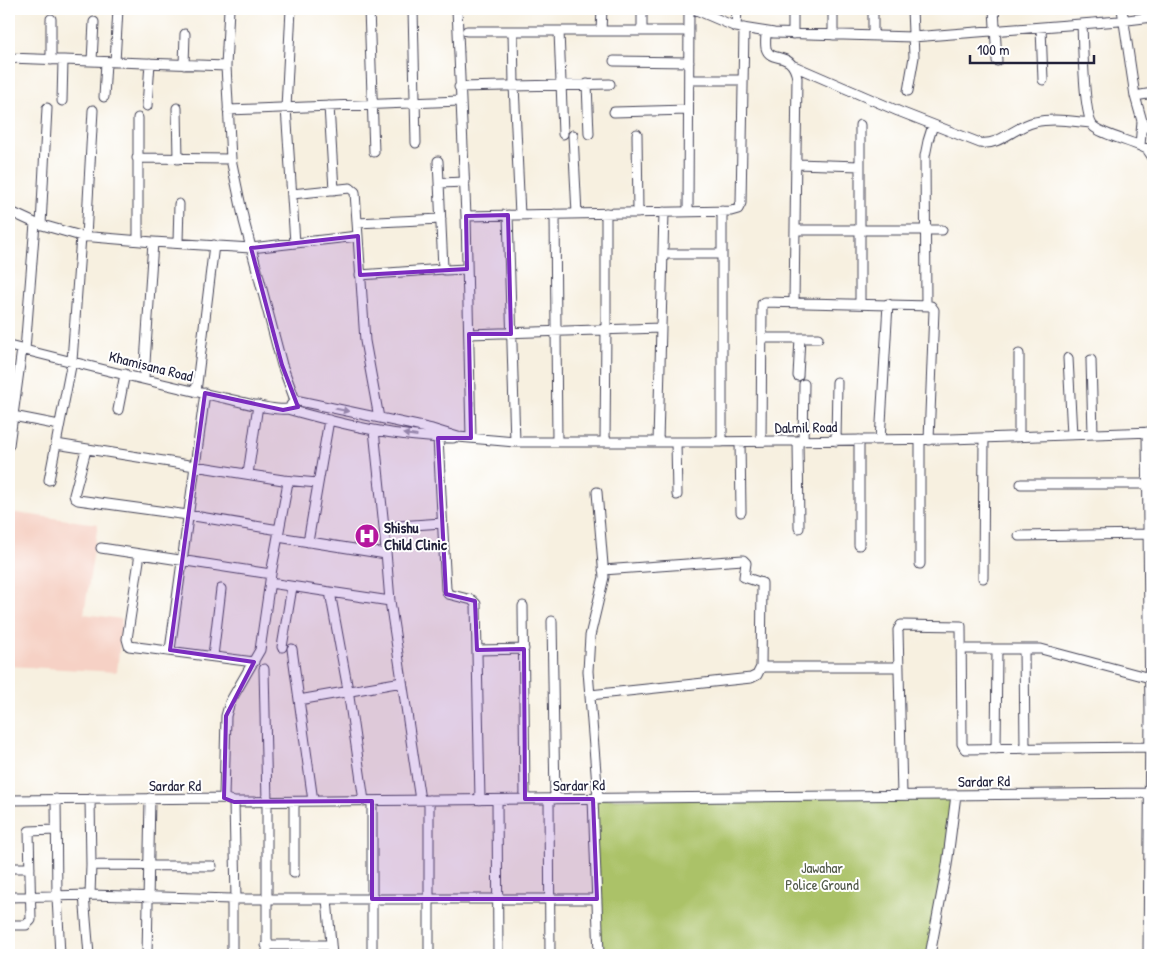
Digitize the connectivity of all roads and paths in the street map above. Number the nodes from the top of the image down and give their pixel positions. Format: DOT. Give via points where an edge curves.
graph roads {
  1 [pos="118,9"];
  2 [pos="229,9"];
  3 [pos="290,9"];
  4 [pos="369,9"];
  5 [pos="413,9"];
  6 [pos="457,9"];
  7 [pos="602,9"];
  8 [pos="642,9"];
  9 [pos="695,9"];
  10 [pos="738,9"];
  11 [pos="793,9"];
  12 [pos="833,9"];
  13 [pos="873,9"];
  14 [pos="912,9"];
  15 [pos="994,9"];
  16 [pos="1122,9"];
  17 [pos="1153,17"];
  18 [pos="52,19"];
  19 [pos="1124,21"];
  20 [pos="94,22"];
  21 [pos="1082,24"];
  22 [pos="740,28"];
  23 [pos="1041,28"];
  24 [pos="689,30"];
  25 [pos="467,31"];
  26 [pos="513,31"];
  27 [pos="559,31"];
  28 [pos="601,31"];
  29 [pos="642,31"];
  30 [pos="996,31"];
  31 [pos="766,32"];
  32 [pos="185,34"];
  33 [pos="793,34"];
  34 [pos="833,35"];
  35 [pos="873,36"];
  36 [pos="913,37"];
  37 [pos="9,58"];
  38 [pos="51,60"];
  39 [pos="62,60"];
  40 [pos="92,61"];
  41 [pos="614,61"];
  42 [pos="997,61"];
  43 [pos="110,62"];
  44 [pos="689,62"];
  45 [pos="150,63"];
  46 [pos="184,64"];
  47 [pos="226,66"];
  48 [pos="794,66"];
  49 [pos="689,80"];
  50 [pos="743,80"];
  51 [pos="1043,80"];
  52 [pos="560,84"];
  53 [pos="587,84"];
  54 [pos="610,84"];
  55 [pos="514,85"];
  56 [pos="459,86"];
  57 [pos="908,91"];
  58 [pos="1153,93"];
  59 [pos="1135,96"];
  60 [pos="104,97"];
  61 [pos="460,100"];
  62 [pos="62,101"];
  63 [pos="414,102"];
  64 [pos="372,104"];
  65 [pos="147,106"];
  66 [pos="329,106"];
  67 [pos="47,108"];
  68 [pos="178,108"];
  69 [pos="286,108"];
  70 [pos="93,110"];
  71 [pos="228,110"];
  72 [pos="688,110"];
  73 [pos="614,112"];
  74 [pos="138,118"];
  75 [pos="1142,121"];
  76 [pos="1090,123"];
  77 [pos="860,125"];
  78 [pos="933,126"];
  79 [pos="1153,132"];
  80 [pos="562,134"];
  81 [pos="589,134"];
  82 [pos="637,134"];
  83 [pos="574,135"];
  84 [pos="416,143"];
  85 [pos="1140,146"];
  86 [pos="374,152"];
  87 [pos="9,158"];
  88 [pos="137,158"];
  89 [pos="178,158"];
  90 [pos="1153,158"];
  91 [pos="231,159"];
  92 [pos="438,161"];
  93 [pos="796,164"];
  94 [pos="860,166"];
  95 [pos="9,171"];
  96 [pos="465,182"];
  97 [pos="440,183"];
  98 [pos="334,190"];
  99 [pos="292,194"];
  100 [pos="179,204"];
  101 [pos="9,211"];
  102 [pos="722,211"];
  103 [pos="664,212"];
  104 [pos="688,212"];
  105 [pos="606,213"];
  106 [pos="638,213"];
  107 [pos="555,214"];
  108 [pos="576,214"];
  109 [pos="508,215"];
  110 [pos="520,215"];
  111 [pos="466,216"];
  112 [pos="441,219"];
  113 [pos="357,223"];
  114 [pos="38,224"];
  115 [pos="795,230"];
  116 [pos="860,230"];
  117 [pos="925,230"];
  118 [pos="942,230"];
  119 [pos="83,236"];
  120 [pos="358,236"];
  121 [pos="138,240"];
  122 [pos="153,242"];
  123 [pos="178,242"];
  124 [pos="296,242"];
  125 [pos="214,245"];
  126 [pos="251,248"];
  127 [pos="663,254"];
  128 [pos="722,254"];
  129 [pos="444,269"];
  130 [pos="467,269"];
  131 [pos="360,274"];
  132 [pos="794,302"];
  133 [pos="860,304"];
  134 [pos="888,304"];
  135 [pos="926,305"];
  136 [pos="606,328"];
  137 [pos="661,328"];
  138 [pos="557,332"];
  139 [pos="469,334"];
  140 [pos="511,334"];
  141 [pos="762,338"];
  142 [pos="800,338"];
  143 [pos="818,338"];
  144 [pos="9,346"];
  145 [pos="24,349"];
  146 [pos="1019,354"];
  147 [pos="1068,358"];
  148 [pos="1091,360"];
  149 [pos="72,361"];
  150 [pos="125,374"];
  151 [pos="144,378"];
  152 [pos="837,382"];
  153 [pos="201,392"];
  154 [pos="295,400"];
  155 [pos="258,405"];
  156 [pos="288,409"];
  157 [pos="118,410"];
  158 [pos="13,416"];
  159 [pos="379,418"];
  160 [pos="329,420"];
  161 [pos="60,425"];
  162 [pos="374,430"];
  163 [pos="1150,432"];
  164 [pos="1092,434"];
  165 [pos="1072,435"];
  166 [pos="458,437"];
  167 [pos="1019,437"];
  168 [pos="438,438"];
  169 [pos="471,438"];
  170 [pos="984,438"];
  171 [pos="859,440"];
  172 [pos="880,440"];
  173 [pos="925,440"];
  174 [pos="801,441"];
  175 [pos="836,441"];
  176 [pos="515,442"];
  177 [pos="557,442"];
  178 [pos="604,442"];
  179 [pos="658,442"];
  180 [pos="676,442"];
  181 [pos="722,442"];
  182 [pos="740,442"];
  183 [pos="761,442"];
  184 [pos="56,444"];
  185 [pos="9,445"];
  186 [pos="86,450"];
  187 [pos="195,465"];
  188 [pos="248,474"];
  189 [pos="49,480"];
  190 [pos="283,480"];
  191 [pos="318,483"];
  192 [pos="1021,484"];
  193 [pos="1147,484"];
  194 [pos="597,492"];
  195 [pos="677,495"];
  196 [pos="741,512"];
  197 [pos="188,515"];
  198 [pos="442,523"];
  199 [pos="384,527"];
  200 [pos="799,528"];
  201 [pos="278,534"];
  202 [pos="1148,534"];
  203 [pos="1019,536"];
  204 [pos="308,542"];
  205 [pos="859,545"];
  206 [pos="101,548"];
  207 [pos="140,554"];
  208 [pos="386,554"];
  209 [pos="182,561"];
  210 [pos="920,564"];
  211 [pos="603,570"];
  212 [pos="983,578"];
  213 [pos="270,579"];
  214 [pos="292,586"];
  215 [pos="221,589"];
  216 [pos="330,592"];
  217 [pos="390,602"];
  218 [pos="523,606"];
  219 [pos="1151,606"];
  220 [pos="552,621"];
  221 [pos="282,647"];
  222 [pos="292,649"];
  223 [pos="524,649"];
  224 [pos="962,649"];
  225 [pos="997,649"];
  226 [pos="1024,649"];
  227 [pos="170,650"];
  228 [pos="477,650"];
  229 [pos="213,656"];
  230 [pos="254,662"];
  231 [pos="761,667"];
  232 [pos="899,667"];
  233 [pos="264,669"];
  234 [pos="1150,678"];
  235 [pos="402,682"];
  236 [pos="348,690"];
  237 [pos="590,695"];
  238 [pos="299,700"];
  239 [pos="1150,746"];
  240 [pos="996,749"];
  241 [pos="1025,749"];
  242 [pos="1150,793"];
  243 [pos="902,795"];
  244 [pos="956,795"];
  245 [pos="150,798"];
  246 [pos="224,798"];
  247 [pos="595,798"];
  248 [pos="56,799"];
  249 [pos="90,799"];
  250 [pos="525,799"];
  251 [pos="552,799"];
  252 [pos="9,800"];
  253 [pos="425,800"];
  254 [pos="480,800"];
  255 [pos="497,800"];
  256 [pos="313,801"];
  257 [pos="368,801"];
  258 [pos="234,802"];
  259 [pos="267,802"];
  260 [pos="294,802"];
  261 [pos="56,830"];
  262 [pos="91,865"];
  263 [pos="149,865"];
  264 [pos="212,866"];
  265 [pos="9,868"];
  266 [pos="30,868"];
  267 [pos="294,872"];
  268 [pos="87,895"];
  269 [pos="9,897"];
  270 [pos="30,897"];
  271 [pos="57,897"];
  272 [pos="149,897"];
  273 [pos="234,899"];
  274 [pos="266,899"];
  275 [pos="327,899"];
  276 [pos="372,899"];
  277 [pos="430,899"];
  278 [pos="497,899"];
  279 [pos="550,899"];
  280 [pos="597,899"];
  281 [pos="9,924"];
  282 [pos="266,945"];
  283 [pos="330,945"];
  284 [pos="60,955"];
  285 [pos="88,955"];
  286 [pos="147,955"];
  287 [pos="232,955"];
  288 [pos="267,955"];
  289 [pos="332,955"];
  290 [pos="372,955"];
  291 [pos="429,955"];
  292 [pos="498,955"];
  293 [pos="550,955"];
  294 [pos="599,955"];
  295 [pos="930,955"];
  296 [pos="1148,955"];
  1 -- 43 [label="street"];
  2 -- 47 [label="street"];
  3 -- 69 [label="street"];
  4 -- 64 [label="street"];
  5 -- 63 [label="street"];
  6 -- 56 [label="street"];
  7 -- 28 [label="street"];
  8 -- 29 [label="street"];
  9 -- 22 [label="street"];
  9 -- 24 [label="street"];
  10 -- 22 [label="street"];
  11 -- 33 [label="street"];
  12 -- 34 [label="street"];
  13 -- 35 [label="street"];
  14 -- 36 [label="street"];
  15 -- 30 [label="street"];
  16 -- 19 [label="street"];
  17 -- 19 [label="street"];
  18 -- 38 [label="street"];
  19 -- 21 [label="street"];
  19 -- 59 [label="street"];
  20 -- 40 [label="street"];
  21 -- 23 [label="street"];
  21 -- 76 [label="street"];
  22 -- 31 [label="street"];
  22 -- 50 [label="street"];
  23 -- 30 [label="street"];
  23 -- 51 [label="street"];
  24 -- 29 [label="street"];
  24 -- 44 [label="street"];
  25 -- 26 [label="street"];
  26 -- 27 [label="street"];
  26 -- 55 [label="street"];
  27 -- 28 [label="street"];
  27 -- 52 [label="street"];
  28 -- 29 [label="street"];
  30 -- 36 [label="street"];
  30 -- 42 [label="street"];
  31 -- 33 [label="street"];
  31 -- 48 [label="street" via="768,52 791,61"];
  32 -- 46 [label="street"];
  33 -- 34 [label="street"];
  34 -- 35 [label="street"];
  35 -- 36 [label="street"];
  36 -- 57 [label="street" via="914,57"];
  37 -- 38 [label="street"];
  38 -- 39 [label="street"];
  39 -- 40 [label="street"];
  39 -- 62 [label="street"];
  40 -- 43 [label="street"];
  41 -- 44 [label="street"];
  43 -- 45 [label="street"];
  43 -- 60 [label="street"];
  44 -- 49 [label="street"];
  45 -- 46 [label="street"];
  45 -- 65 [label="street"];
  46 -- 47 [label="street"];
  47 -- 71 [label="street"];
  48 -- 78 [label="street"];
  48 -- 93 [label="street" via="797,78"];
  49 -- 50 [label="street"];
  49 -- 72 [label="street"];
  50 -- 102 [label="street" via="741,203 738,209"];
  52 -- 53 [label="street"];
  52 -- 55 [label="street"];
  52 -- 80 [label="street"];
  53 -- 54 [label="street"];
  53 -- 81 [label="street"];
  55 -- 56 [label="street"];
  55 -- 110 [label="street"];
  56 -- 61 [label="street"];
  58 -- 59 [label="street"];
  59 -- 75 [label="street"];
  61 -- 63 [label="street"];
  61 -- 96 [label="street"];
  63 -- 64 [label="street"];
  63 -- 84 [label="street"];
  64 -- 66 [label="street"];
  64 -- 86 [label="street"];
  66 -- 69 [label="street"];
  66 -- 98 [label="street"];
  67 -- 114 [label="street"];
  68 -- 89 [label="street"];
  69 -- 71 [label="street"];
  69 -- 99 [label="street"];
  70 -- 119 [label="street"];
  71 -- 91 [label="street"];
  72 -- 73 [label="street"];
  72 -- 104 [label="street"];
  74 -- 88 [label="street"];
  75 -- 79 [label="street"];
  75 -- 85 [label="street"];
  76 -- 78 [label="street" via="1036,121 986,144"];
  76 -- 85 [label="street" via="1096,129"];
  77 -- 94 [label="street"];
  78 -- 117 [label="street" via="925,150"];
  82 -- 106 [label="street"];
  83 -- 108 [label="street"];
  85 -- 90 [label="street"];
  87 -- 95 [label="street"];
  88 -- 89 [label="street"];
  88 -- 121 [label="street"];
  89 -- 91 [label="street"];
  91 -- 126 [label="street"];
  92 -- 97 [label="street"];
  93 -- 94 [label="street"];
  93 -- 115 [label="street"];
  94 -- 116 [label="street"];
  96 -- 97 [label="street"];
  96 -- 111 [label="street"];
  97 -- 112 [label="street"];
  98 -- 99 [label="street"];
  98 -- 113 [label="street" via="354,190"];
  99 -- 124 [label="street"];
  100 -- 123 [label="street"];
  101 -- 114 [label="street"];
  102 -- 104 [label="street"];
  102 -- 128 [label="street"];
  103 -- 104 [label="street"];
  103 -- 106 [label="street"];
  103 -- 127 [label="street"];
  105 -- 106 [label="street"];
  105 -- 108 [label="street"];
  105 -- 136 [label="street"];
  107 -- 108 [label="street"];
  107 -- 110 [label="street"];
  107 -- 138 [label="street"];
  109 -- 110 [label="street"];
  109 -- 111 [label="street"];
  109 -- 140 [label="street"];
  111 -- 130 [label="street"];
  112 -- 113 [label="street"];
  112 -- 129 [label="street"];
  113 -- 120 [label="street"];
  114 -- 119 [label="street"];
  114 -- 145 [label="street"];
  115 -- 116 [label="street"];
  115 -- 132 [label="street"];
  116 -- 117 [label="street"];
  116 -- 133 [label="street"];
  117 -- 118 [label="street"];
  117 -- 135 [label="street"];
  119 -- 121 [label="street"];
  119 -- 149 [label="street"];
  120 -- 124 [label="street"];
  120 -- 131 [label="street"];
  121 -- 122 [label="street"];
  122 -- 123 [label="street"];
  122 -- 151 [label="street"];
  123 -- 125 [label="street"];
  124 -- 126 [label="street"];
  125 -- 126 [label="street"];
  125 -- 153 [label="street"];
  126 -- 154 [label="street" via="282,365"];
  127 -- 128 [label="street"];
  127 -- 137 [label="street"];
  128 -- 181 [label="street"];
  129 -- 130 [label="street"];
  129 -- 131 [label="street"];
  130 -- 139 [label="street"];
  131 -- 159 [label="street" via="365,342"];
  132 -- 133 [label="street"];
  132 -- 141 [label="street" via="763,303"];
  133 -- 134 [label="street"];
  134 -- 135 [label="street"];
  134 -- 172 [label="street"];
  135 -- 173 [label="street" via="934,310"];
  136 -- 137 [label="street"];
  136 -- 138 [label="street"];
  136 -- 178 [label="street"];
  137 -- 179 [label="street"];
  138 -- 140 [label="street"];
  138 -- 177 [label="street"];
  139 -- 140 [label="street"];
  139 -- 169 [label="street"];
  140 -- 176 [label="street"];
  141 -- 142 [label="street"];
  141 -- 183 [label="street"];
  142 -- 143 [label="street"];
  142 -- 174 [label="street"];
  144 -- 145 [label="street, Khamisana Road"];
  145 -- 149 [label="street, Khamisana Road"];
  145 -- 158 [label="street"];
  146 -- 167 [label="street"];
  147 -- 165 [label="street"];
  148 -- 164 [label="street"];
  149 -- 150 [label="street, Khamisana Road"];
  149 -- 161 [label="street"];
  150 -- 151 [label="street, Khamisana Road"];
  150 -- 157 [label="street"];
  151 -- 153 [label="street, Khamisana Road"];
  152 -- 175 [label="street"];
  153 -- 155 [label="street, Khamisana Road"];
  153 -- 187 [label="street"];
  154 -- 156 [label="street"];
  154 -- 159 [label="street, one-way"];
  155 -- 156 [label="street, Khamisana Road"];
  155 -- 188 [label="street"];
  156 -- 160 [label="street, Khamisana Road"];
  158 -- 161 [label="street"];
  158 -- 185 [label="street"];
  159 -- 166 [label="street"];
  160 -- 162 [label="street, Khamisana Road"];
  160 -- 191 [label="street"];
  161 -- 184 [label="street"];
  168 -- 162 [label="street, Khamisana Road, one-way"];
  162 -- 199 [label="street"];
  163 -- 164 [label="street, Dalmil Road"];
  163 -- 193 [label="street"];
  164 -- 165 [label="street, Dalmil Road"];
  165 -- 167 [label="street, Dalmil Road"];
  166 -- 168 [label="street, Khamisana Road"];
  166 -- 169 [label="street, Dalmil Road"];
  167 -- 170 [label="street, Dalmil Road"];
  168 -- 198 [label="street"];
  169 -- 176 [label="street, Dalmil Road"];
  170 -- 173 [label="street, Dalmil Road"];
  170 -- 212 [label="street"];
  171 -- 172 [label="street, Dalmil Road"];
  171 -- 175 [label="street, Dalmil Road"];
  171 -- 205 [label="street"];
  172 -- 173 [label="street, Dalmil Road"];
  173 -- 210 [label="street"];
  174 -- 175 [label="street, Dalmil Road"];
  174 -- 183 [label="street, Dalmil Road"];
  174 -- 200 [label="street"];
  176 -- 177 [label="street, Dalmil Road"];
  177 -- 178 [label="street, Dalmil Road"];
  178 -- 179 [label="street, Dalmil Road"];
  179 -- 180 [label="street, Dalmil Road"];
  180 -- 181 [label="street, Dalmil Road"];
  180 -- 195 [label="street"];
  181 -- 182 [label="street, Dalmil Road"];
  182 -- 183 [label="street, Dalmil Road"];
  182 -- 196 [label="street"];
  184 -- 186 [label="street"];
  184 -- 189 [label="street"];
  186 -- 187 [label="street"];
  186 -- 197 [label="street" via="74,495 76,499"];
  187 -- 188 [label="street"];
  187 -- 197 [label="street"];
  188 -- 190 [label="street"];
  190 -- 191 [label="street"];
  190 -- 201 [label="street" via="288,485"];
  191 -- 204 [label="street"];
  192 -- 193 [label="street"];
  193 -- 202 [label="street"];
  194 -- 211 [label="street"];
  197 -- 201 [label="street"];
  197 -- 209 [label="street"];
  198 -- 199 [label="street"];
  198 -- 228 [label="street" via="446,589 448,594 475,601"];
  199 -- 208 [label="street"];
  201 -- 204 [label="street"];
  201 -- 213 [label="street"];
  202 -- 203 [label="street"];
  202 -- 219 [label="street"];
  204 -- 208 [label="street"];
  206 -- 207 [label="street"];
  207 -- 209 [label="street"];
  207 -- 227 [label="street" via="127,644"];
  208 -- 217 [label="street"];
  209 -- 213 [label="street"];
  209 -- 227 [label="street"];
  211 -- 231 [label="street" via="745,560 744,577 762,583"];
  211 -- 237 [label="street" via="590,645"];
  213 -- 214 [label="street"];
  213 -- 230 [label="street" via="260,650"];
  214 -- 216 [label="street"];
  214 -- 221 [label="street"];
  215 -- 229 [label="street"];
  216 -- 217 [label="street"];
  216 -- 236 [label="street"];
  217 -- 235 [label="street"];
  218 -- 223 [label="street"];
  219 -- 234 [label="street"];
  220 -- 251 [label="street"];
  222 -- 238 [label="street"];
  223 -- 228 [label="street"];
  223 -- 250 [label="street"];
  224 -- 225 [label="street"];
  224 -- 232 [label="street" via="962,628 959,625 901,625 898,630"];
  224 -- 240 [label="street" via="962,747 967,750"];
  225 -- 226 [label="street"];
  225 -- 240 [label="street"];
  226 -- 234 [label="street" via="1041,649"];
  226 -- 241 [label="street"];
  227 -- 229 [label="street"];
  228 -- 254 [label="street"];
  229 -- 230 [label="street"];
  230 -- 246 [label="street" via="230,702 226,716"];
  231 -- 232 [label="street"];
  231 -- 237 [label="street" via="750,678"];
  232 -- 243 [label="street"];
  233 -- 259 [label="street"];
  234 -- 239 [label="street"];
  235 -- 236 [label="street"];
  235 -- 253 [label="street"];
  236 -- 238 [label="street"];
  236 -- 257 [label="street"];
  237 -- 247 [label="street"];
  238 -- 256 [label="street"];
  239 -- 241 [label="street"];
  239 -- 242 [label="street"];
  240 -- 241 [label="street"];
  242 -- 244 [label="street, Sardar Rd"];
  242 -- 296 [label="street"];
  243 -- 244 [label="street, Sardar Rd"];
  243 -- 247 [label="street, Sardar Rd"];
  244 -- 295 [label="street"];
  245 -- 246 [label="street, Sardar Rd"];
  245 -- 249 [label="street, Sardar Rd"];
  245 -- 263 [label="street"];
  246 -- 258 [label="street, Sardar Rd"];
  247 -- 251 [label="street, Sardar Rd"];
  247 -- 280 [label="street"];
  248 -- 249 [label="street, Sardar Rd"];
  248 -- 252 [label="street, Sardar Rd"];
  248 -- 261 [label="street"];
  249 -- 262 [label="street"];
  250 -- 251 [label="street, Sardar Rd"];
  250 -- 255 [label="street, Sardar Rd"];
  251 -- 279 [label="street"];
  253 -- 254 [label="street, Sardar Rd"];
  253 -- 257 [label="street, Sardar Rd"];
  253 -- 277 [label="street"];
  254 -- 255 [label="street, Sardar Rd"];
  255 -- 278 [label="street"];
  256 -- 257 [label="street, Sardar Rd"];
  256 -- 260 [label="street, Sardar Rd"];
  257 -- 276 [label="street"];
  258 -- 259 [label="street, Sardar Rd"];
  258 -- 273 [label="street"];
  259 -- 260 [label="street, Sardar Rd"];
  259 -- 274 [label="street"];
  260 -- 267 [label="street"];
  261 -- 266 [label="street" via="29,831"];
  261 -- 271 [label="street"];
  262 -- 263 [label="street"];
  262 -- 268 [label="street"];
  263 -- 264 [label="street"];
  263 -- 272 [label="street"];
  265 -- 266 [label="street"];
  266 -- 270 [label="street"];
  268 -- 271 [label="street"];
  268 -- 272 [label="street"];
  268 -- 285 [label="street"];
  269 -- 270 [label="street"];
  270 -- 271 [label="street"];
  270 -- 281 [label="street" via="29,923"];
  271 -- 284 [label="street"];
  272 -- 273 [label="street"];
  272 -- 286 [label="street"];
  273 -- 274 [label="street"];
  273 -- 287 [label="street"];
  274 -- 275 [label="street"];
  274 -- 282 [label="street"];
  275 -- 276 [label="street"];
  275 -- 283 [label="street"];
  276 -- 277 [label="street"];
  276 -- 290 [label="street"];
  277 -- 278 [label="street"];
  277 -- 291 [label="street"];
  278 -- 279 [label="street"];
  278 -- 292 [label="street"];
  279 -- 280 [label="street"];
  279 -- 293 [label="street"];
  280 -- 294 [label="street"];
  282 -- 283 [label="street"];
  282 -- 288 [label="street"];
  283 -- 289 [label="street"];
}
